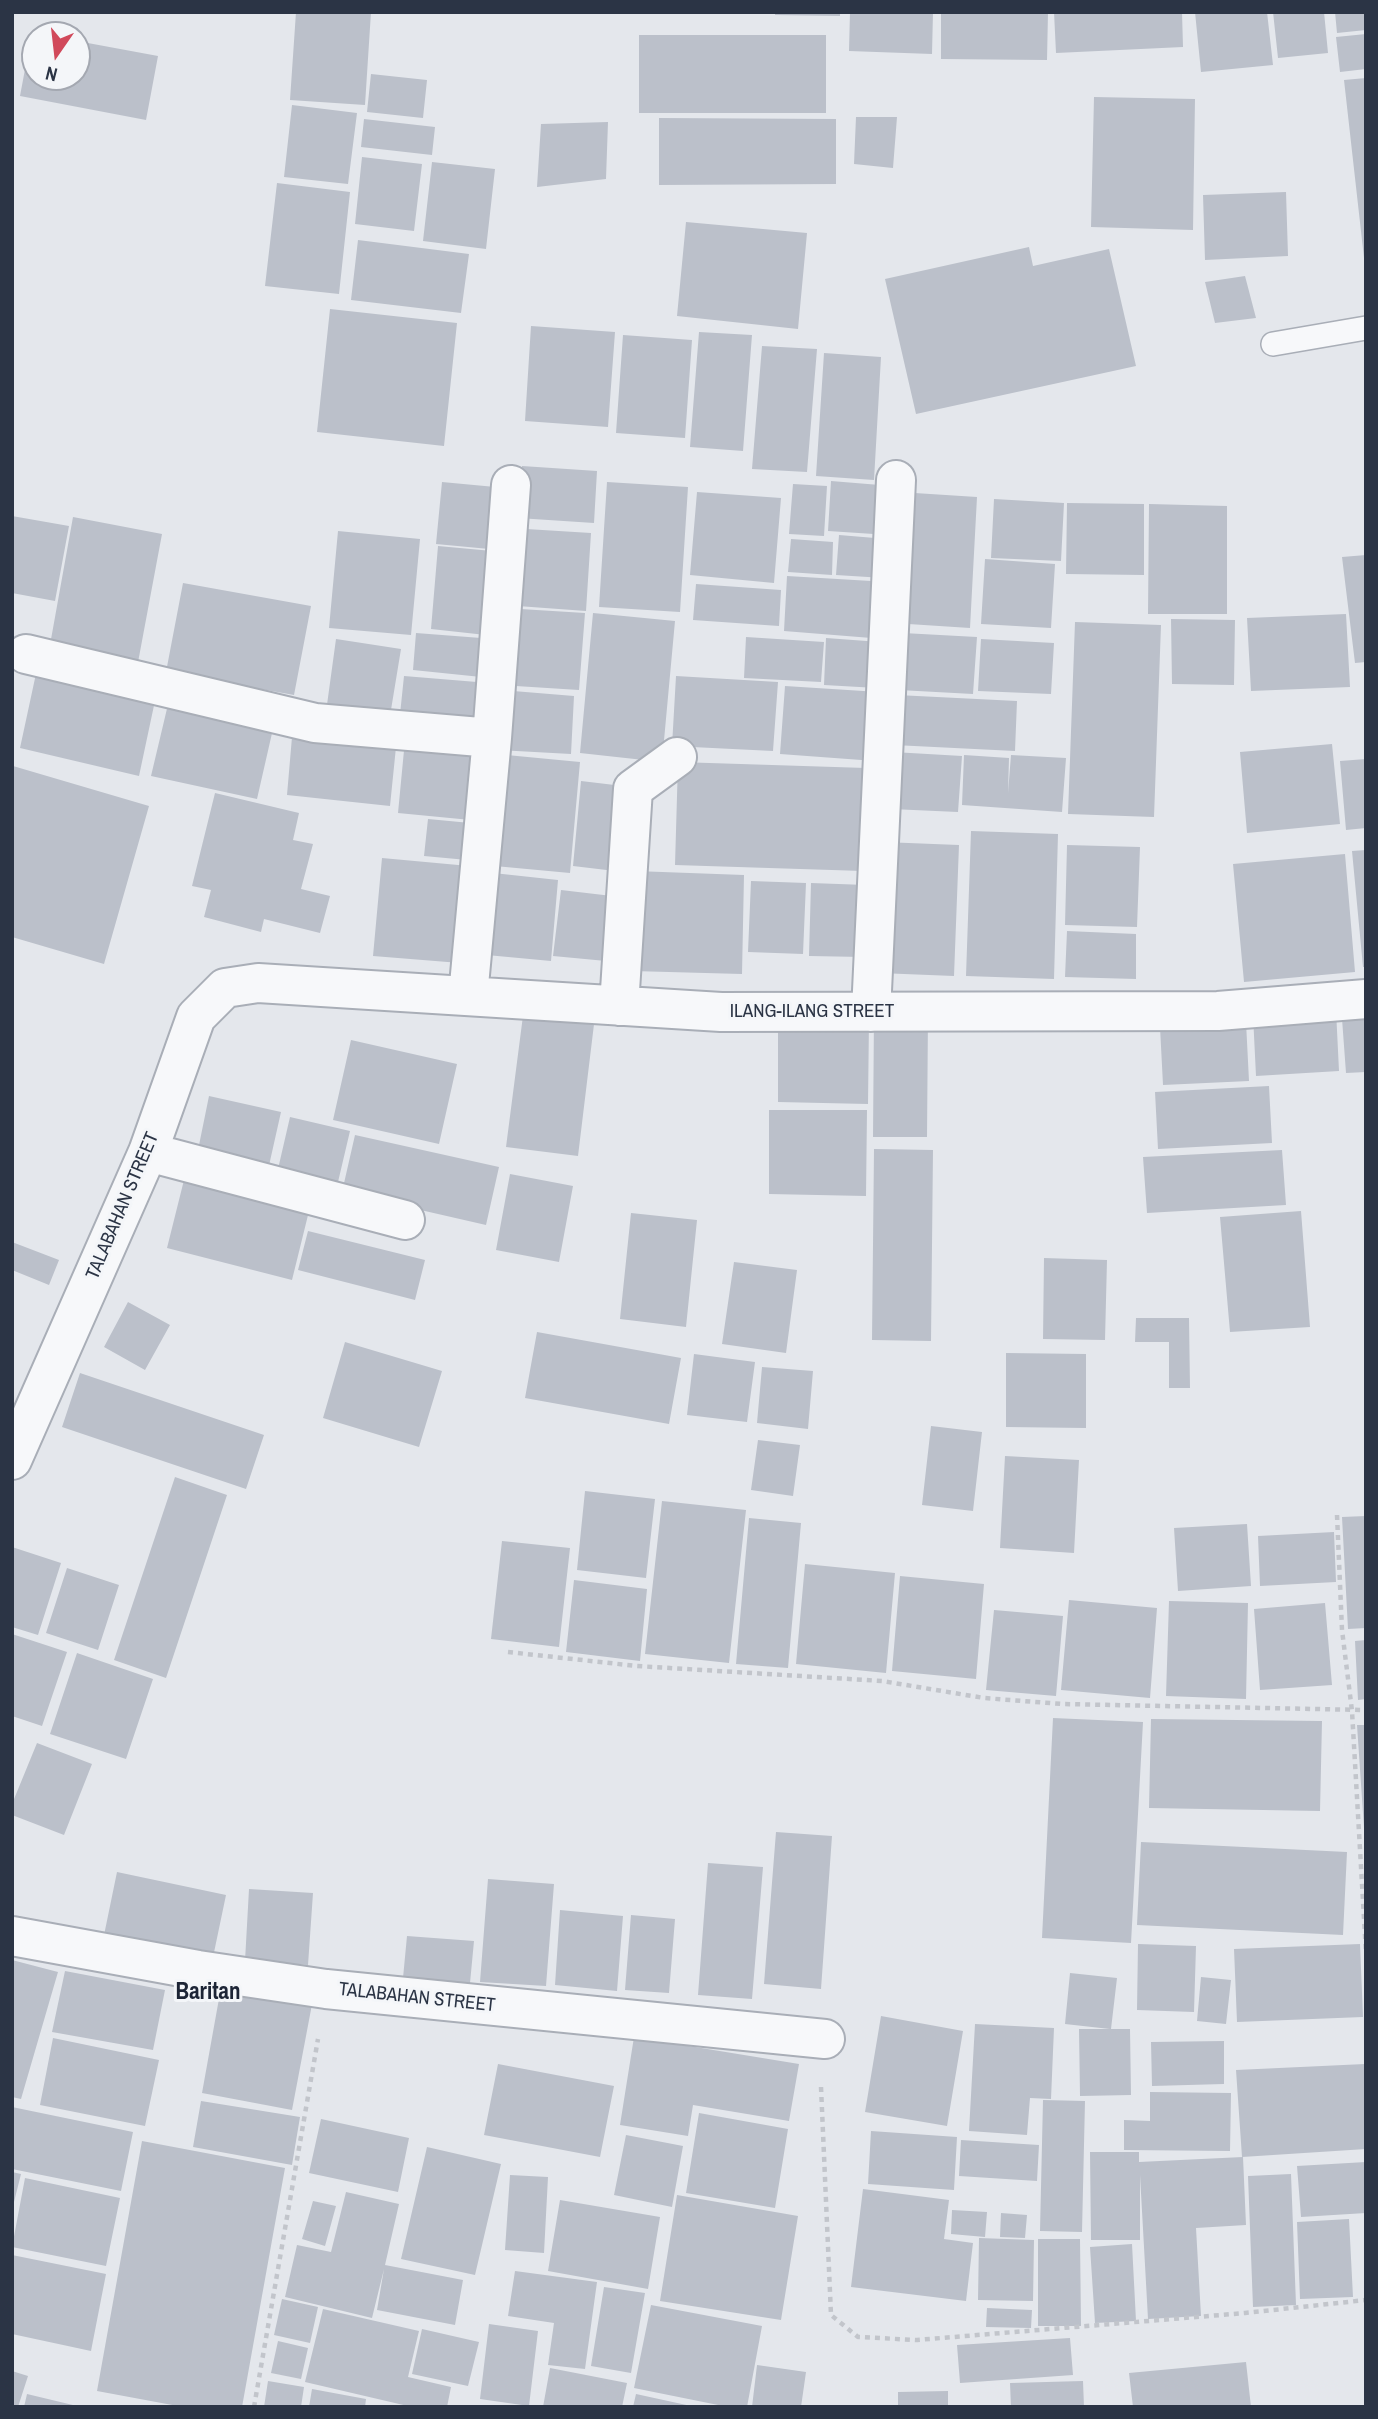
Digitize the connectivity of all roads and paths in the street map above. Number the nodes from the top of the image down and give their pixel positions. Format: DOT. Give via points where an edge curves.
graph roads {
  1 [pos="1366,328"];
  2 [pos="1273,344"];
  3 [pos="896,480"];
  4 [pos="511,485"];
  5 [pos="26,654"];
  6 [pos="492,738"];
  7 [pos="677,757"];
  8 [pos="258,983"];
  9 [pos="468,996"];
  10 [pos="1366,999"];
  11 [pos="619,1006"];
  12 [pos="871,1012"];
  13 [pos="148,1152"];
  14 [pos="405,1220"];
  15 [pos="12,1460"];
  16 [pos="1336,1515"];
  17 [pos="508,1652"];
  18 [pos="1366,1710"];
  19 [pos="1352,1711"];
  20 [pos="12,1936"];
  21 [pos="1366,1953"];
  22 [pos="326,1989"];
  23 [pos="825,2039"];
  24 [pos="1366,2300"];
  25 [pos="254,2407"];
  1 -- 2 [label="lane"];
  3 -- 12 [label="street"];
  4 -- 6 [label="street"];
  5 -- 6 [label="street" via="315,723"];
  6 -- 9 [label="street"];
  7 -- 11 [label="street" via="633,789"];
  8 -- 9 [label="street, ILANG-ILANG STREET"];
  8 -- 13 [label="street, TALABAHAN STREET" via="225,988 196,1017"];
  9 -- 11 [label="street, ILANG-ILANG STREET"];
  10 -- 12 [label="street, ILANG-ILANG STREET" via="1218,1011"];
  11 -- 12 [label="street, ILANG-ILANG STREET" via="721,1012"];
  13 -- 14 [label="street"];
  13 -- 15 [label="street, TALABAHAN STREET"];
  16 -- 19 [label="path"];
  17 -- 19 [label="path" via="637,1666 882,1681 984,1698 1062,1704"];
  18 -- 19 [label="path"];
  19 -- 21 [label="path"];
  20 -- 22 [label="street, TALABAHAN STREET"];
  22 -- 23 [label="street, TALABAHAN STREET"];
  22 -- 25 [label="path"];
  23 -- 24 [label="path" via="821,2090 831,2315 858,2337 917,2340"];
}
